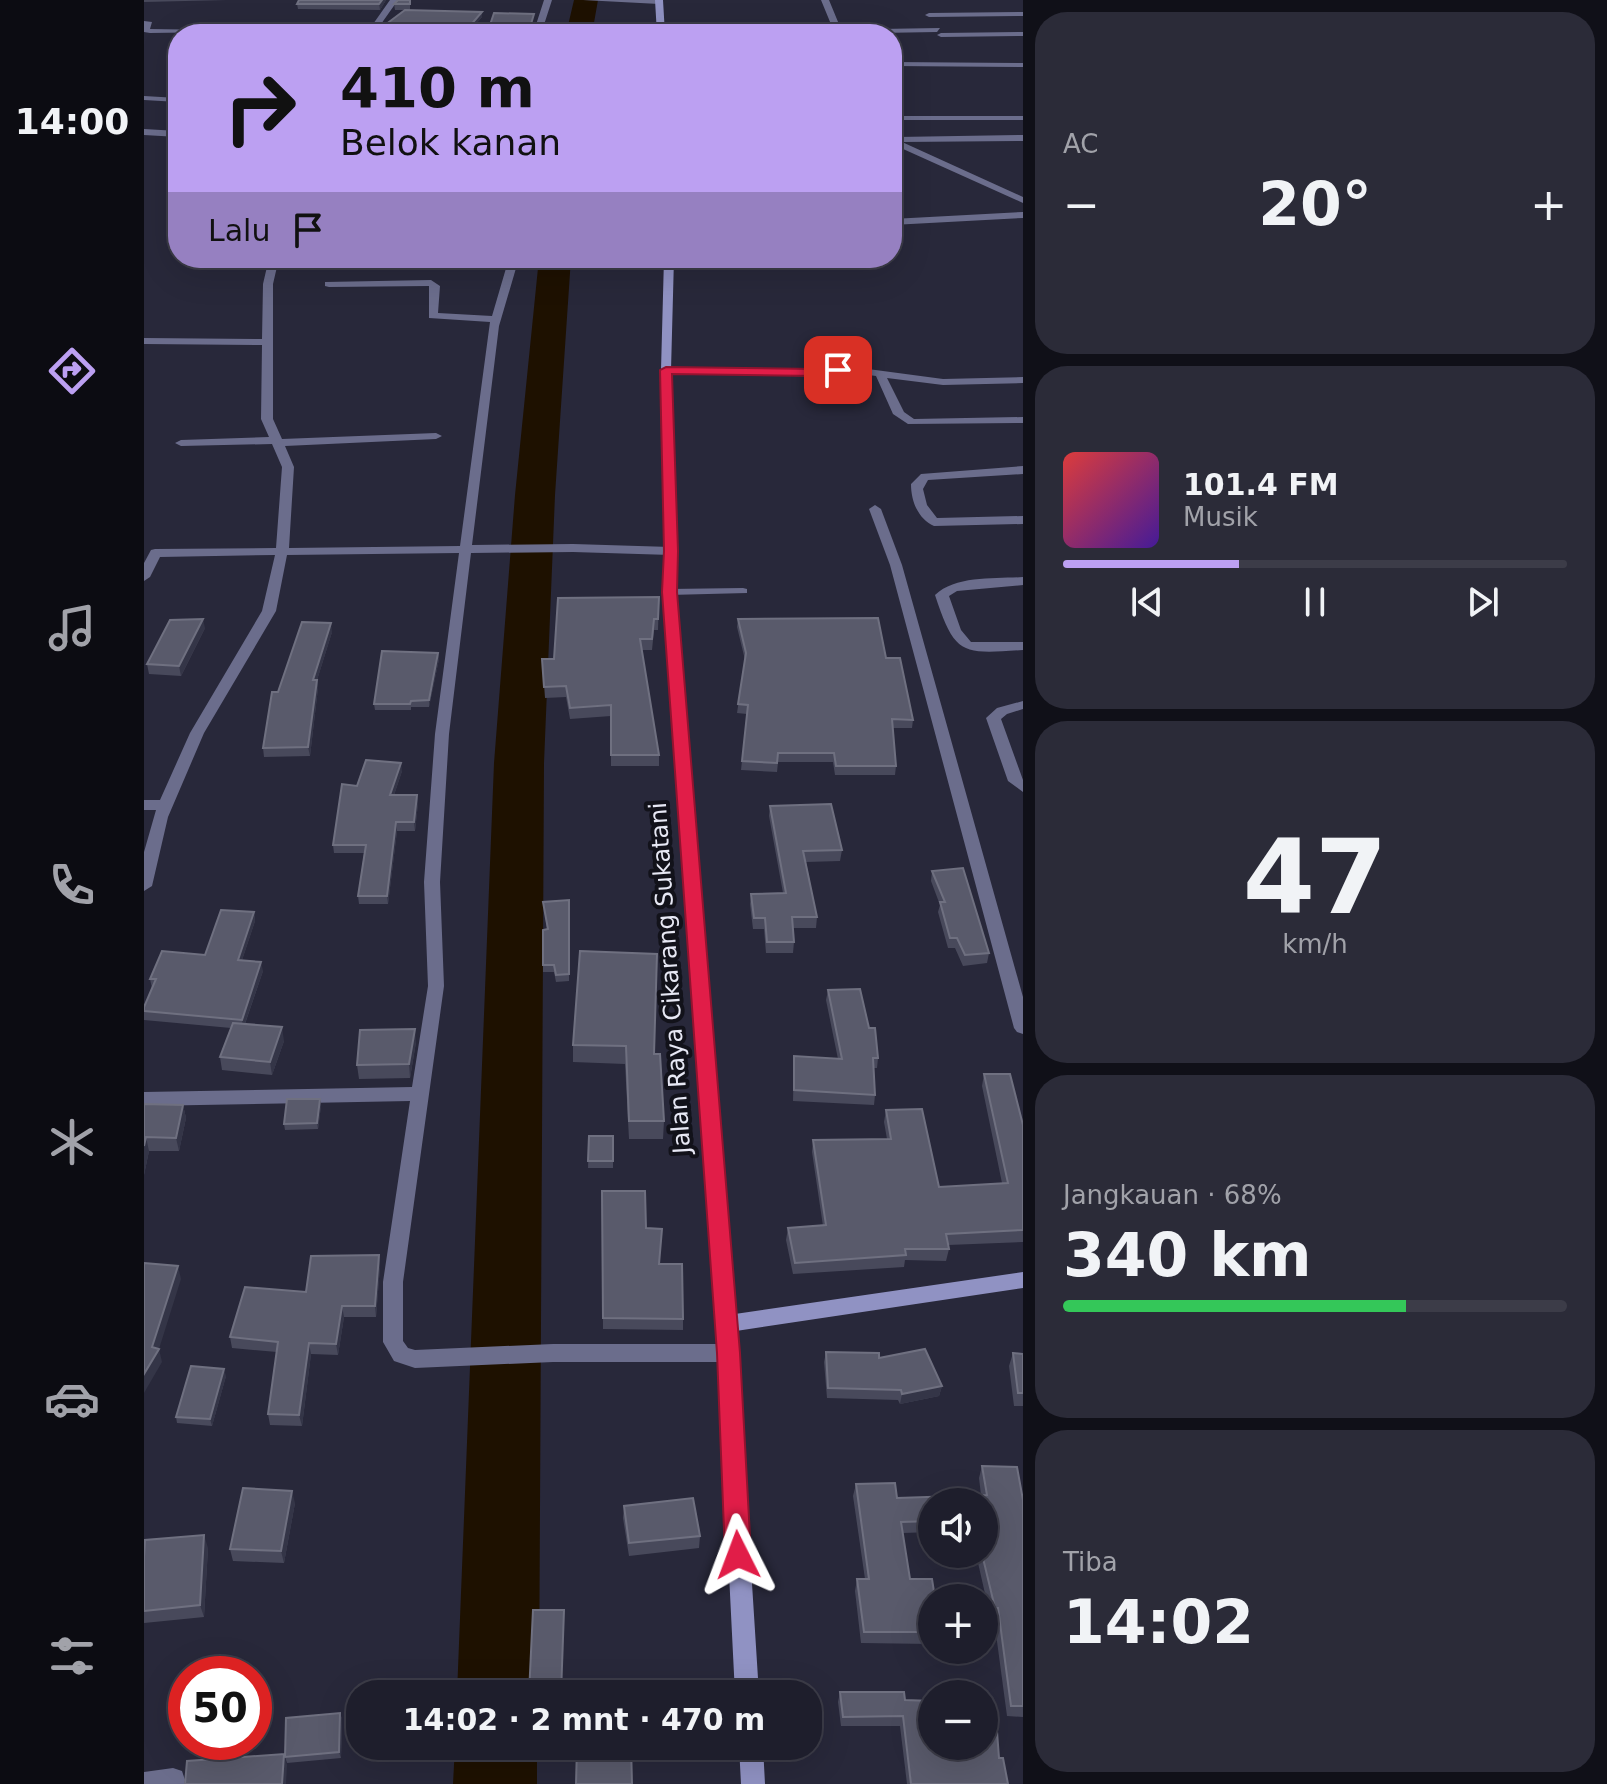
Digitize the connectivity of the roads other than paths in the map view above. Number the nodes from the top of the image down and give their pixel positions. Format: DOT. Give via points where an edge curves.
graph roads {
  1 [pos="394,0"];
  2 [pos="548,0"];
  3 [pos="587,0"];
  4 [pos="825,0"];
  5 [pos="616,1"];
  6 [pos="659,1"];
  7 [pos="923,7"];
  8 [pos="1023,14"];
  9 [pos="929,15"];
  10 [pos="144,23"];
  11 [pos="377,24"];
  12 [pos="540,24"];
  13 [pos="660,24"];
  14 [pos="835,24"];
  15 [pos="168,31"];
  16 [pos="902,32"];
  17 [pos="940,34"];
  18 [pos="1023,36"];
  19 [pos="902,64"];
  20 [pos="958,65"];
  21 [pos="1023,65"];
  22 [pos="144,98"];
  23 [pos="168,99"];
  24 [pos="902,118"];
  25 [pos="1023,118"];
  26 [pos="144,132"];
  27 [pos="168,133"];
  28 [pos="1023,138"];
  29 [pos="902,140"];
  30 [pos="902,145"];
  31 [pos="1023,200"];
  32 [pos="1023,215"];
  33 [pos="902,221"];
  34 [pos="272,268"];
  35 [pos="511,268"];
  36 [pos="669,268"];
  37 [pos="329,284"];
  38 [pos="496,319"];
  39 [pos="144,341"];
  40 [pos="267,342"];
  41 [pos="666,370"];
  42 [pos="880,374"];
  43 [pos="1023,380"];
  44 [pos="1023,420"];
  45 [pos="436,436"];
  46 [pos="277,441"];
  47 [pos="181,443"];
  48 [pos="1023,470"];
  49 [pos="875,509"];
  50 [pos="1023,520"];
  51 [pos="468,550"];
  52 [pos="282,551"];
  53 [pos="671,551"];
  54 [pos="149,553"];
  55 [pos="144,577"];
  56 [pos="1023,581"];
  57 [pos="743,591"];
  58 [pos="669,592"];
  59 [pos="1023,646"];
  60 [pos="1023,705"];
  61 [pos="1023,787"];
  62 [pos="144,805"];
  63 [pos="165,805"];
  64 [pos="144,886"];
  65 [pos="1023,1028"];
  66 [pos="421,1094"];
  67 [pos="144,1099"];
  68 [pos="1023,1280"];
  69 [pos="725,1324"];
  70 [pos="728,1353"];
  71 [pos="746,1680"];
  72 [pos="752,1760"];
  73 [pos="173,1780"];
  74 [pos="145,1784"];
  75 [pos="753,1784"];
  1 -- 11 [label="street"];
  2 -- 12 [label="street"];
  3 -- 5 [label="street"];
  4 -- 14 [label="street"];
  5 -- 6 [label="street"];
  6 -- 13 [label="main road"];
  7 -- 9 [label="street"];
  8 -- 9 [label="street"];
  9 -- 17 [label="street"];
  10 -- 15 [label="street" via="149,24 146,30"];
  16 -- 17 [label="street"];
  17 -- 18 [label="street"];
  17 -- 20 [label="street"];
  19 -- 20 [label="street"];
  20 -- 21 [label="street"];
  22 -- 23 [label="street"];
  24 -- 25 [label="street"];
  26 -- 27 [label="street"];
  28 -- 29 [label="street"];
  30 -- 31 [label="street"];
  32 -- 33 [label="street"];
  34 -- 40 [label="street"];
  35 -- 38 [label="street"];
  36 -- 41 [label="main road, Jalan Raya Cikarang Sukatani"];
  37 -- 38 [label="street" via="431,283 433,316"];
  38 -- 51 [label="street"];
  39 -- 40 [label="street"];
  40 -- 46 [label="street" via="267,419"];
  41 -- 42 [label="street"];
  41 -- 53 [label="main road, Jalan Raya Cikarang Sukatani"];
  42 -- 43 [label="street" via="943,382"];
  42 -- 44 [label="street" via="899,414 912,422"];
  45 -- 46 [label="street"];
  46 -- 47 [label="street"];
  46 -- 52 [label="street" via="288,467"];
  48 -- 50 [label="street" via="925,477 916,492 934,522"];
  49 -- 65 [label="street" via="896,565"];
  51 -- 52 [label="street"];
  51 -- 53 [label="street"];
  51 -- 66 [label="street" via="442,734 432,882 436,986"];
  52 -- 54 [label="street"];
  52 -- 63 [label="street" via="269,611 197,733"];
  53 -- 58 [label="main road, Jalan Raya Cikarang Sukatani"];
  54 -- 55 [label="street"];
  56 -- 59 [label="street" via="954,587 942,595 961,643 981,648"];
  57 -- 58 [label="lane"];
  58 -- 69 [label="main road, Jalan Raya Cikarang Sukatani"];
  60 -- 61 [label="street" via="993,718 1015,781"];
  62 -- 63 [label="street"];
  63 -- 64 [label="street"];
  66 -- 67 [label="street"];
  66 -- 70 [label="street" via="393,1282 393,1342 401,1355 415,1359"];
  68 -- 69 [label="main road"];
  69 -- 70 [label="main road, Jalan Raya Cikarang Sukatani"];
  70 -- 71 [label="main road, Jalan Raya Cikarang Sukatani"];
  72 -- 75 [label="main road"];
  73 -- 74 [label="street"];
}
